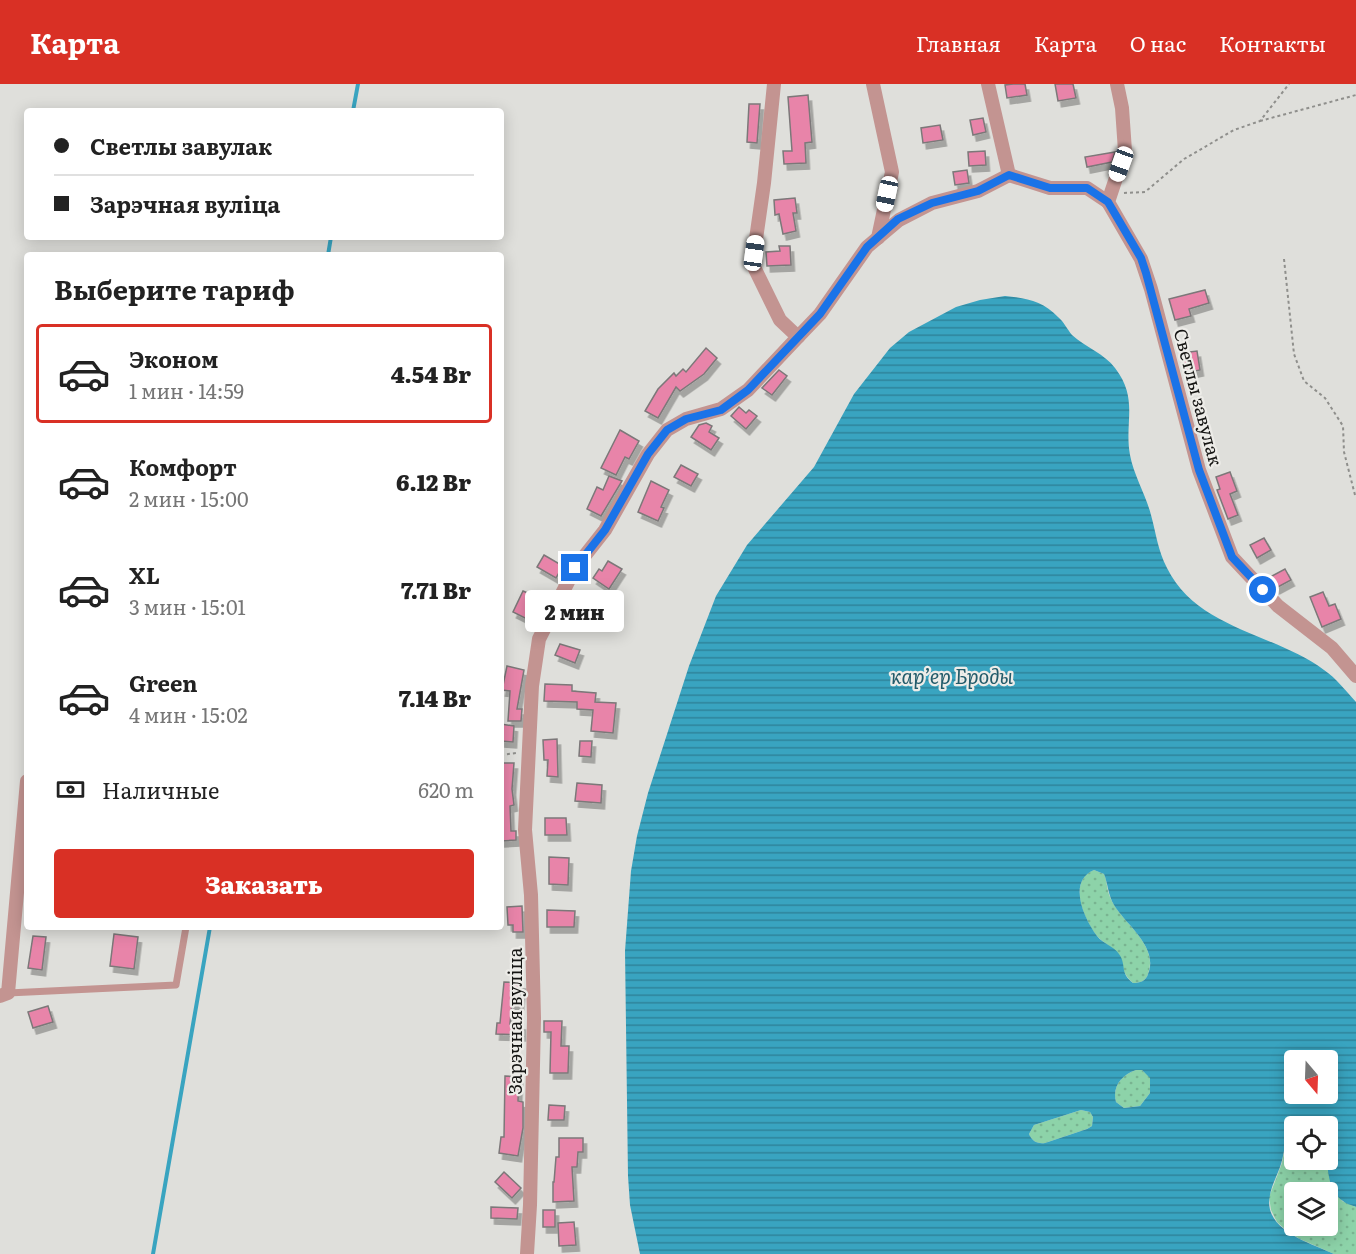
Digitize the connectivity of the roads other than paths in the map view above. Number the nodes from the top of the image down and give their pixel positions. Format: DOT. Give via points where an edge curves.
graph roads {
  1 [pos="774,84"];
  2 [pos="873,84"];
  3 [pos="988,84"];
  4 [pos="1117,84"];
  5 [pos="1009,175"];
  6 [pos="1110,198"];
  7 [pos="878,238"];
  8 [pos="798,337"];
  9 [pos="1356,676"];
  10 [pos="24,810"];
  11 [pos="185,930"];
  12 [pos="4,994"];
  13 [pos="527,1254"];
  1 -- 8 [label="street" via="754,267 780,321"];
  2 -- 7 [label="street" via="892,172"];
  3 -- 5 [label="street"];
  4 -- 6 [label="street" via="1125,152"];
  5 -- 6 [label="street" via="1050,188 1087,188"];
  5 -- 7 [label="street, Зарэчная вуліца" via="978,191 932,203 898,219"];
  6 -- 9 [label="street, Светлы завулак" via="1141,258 1199,470 1232,557 1278,606 1332,648"];
  7 -- 8 [label="street, Зарэчная вуліца"];
  8 -- 13 [label="street, Зарэчная вуліца" via="748,390 721,410 686,419 667,430 648,454 605,530 575,568 539,639 532,686 525,830 534,1018"];
  10 -- 12 [label="street"];
  11 -- 12 [label="lane" via="176,985"];
}
